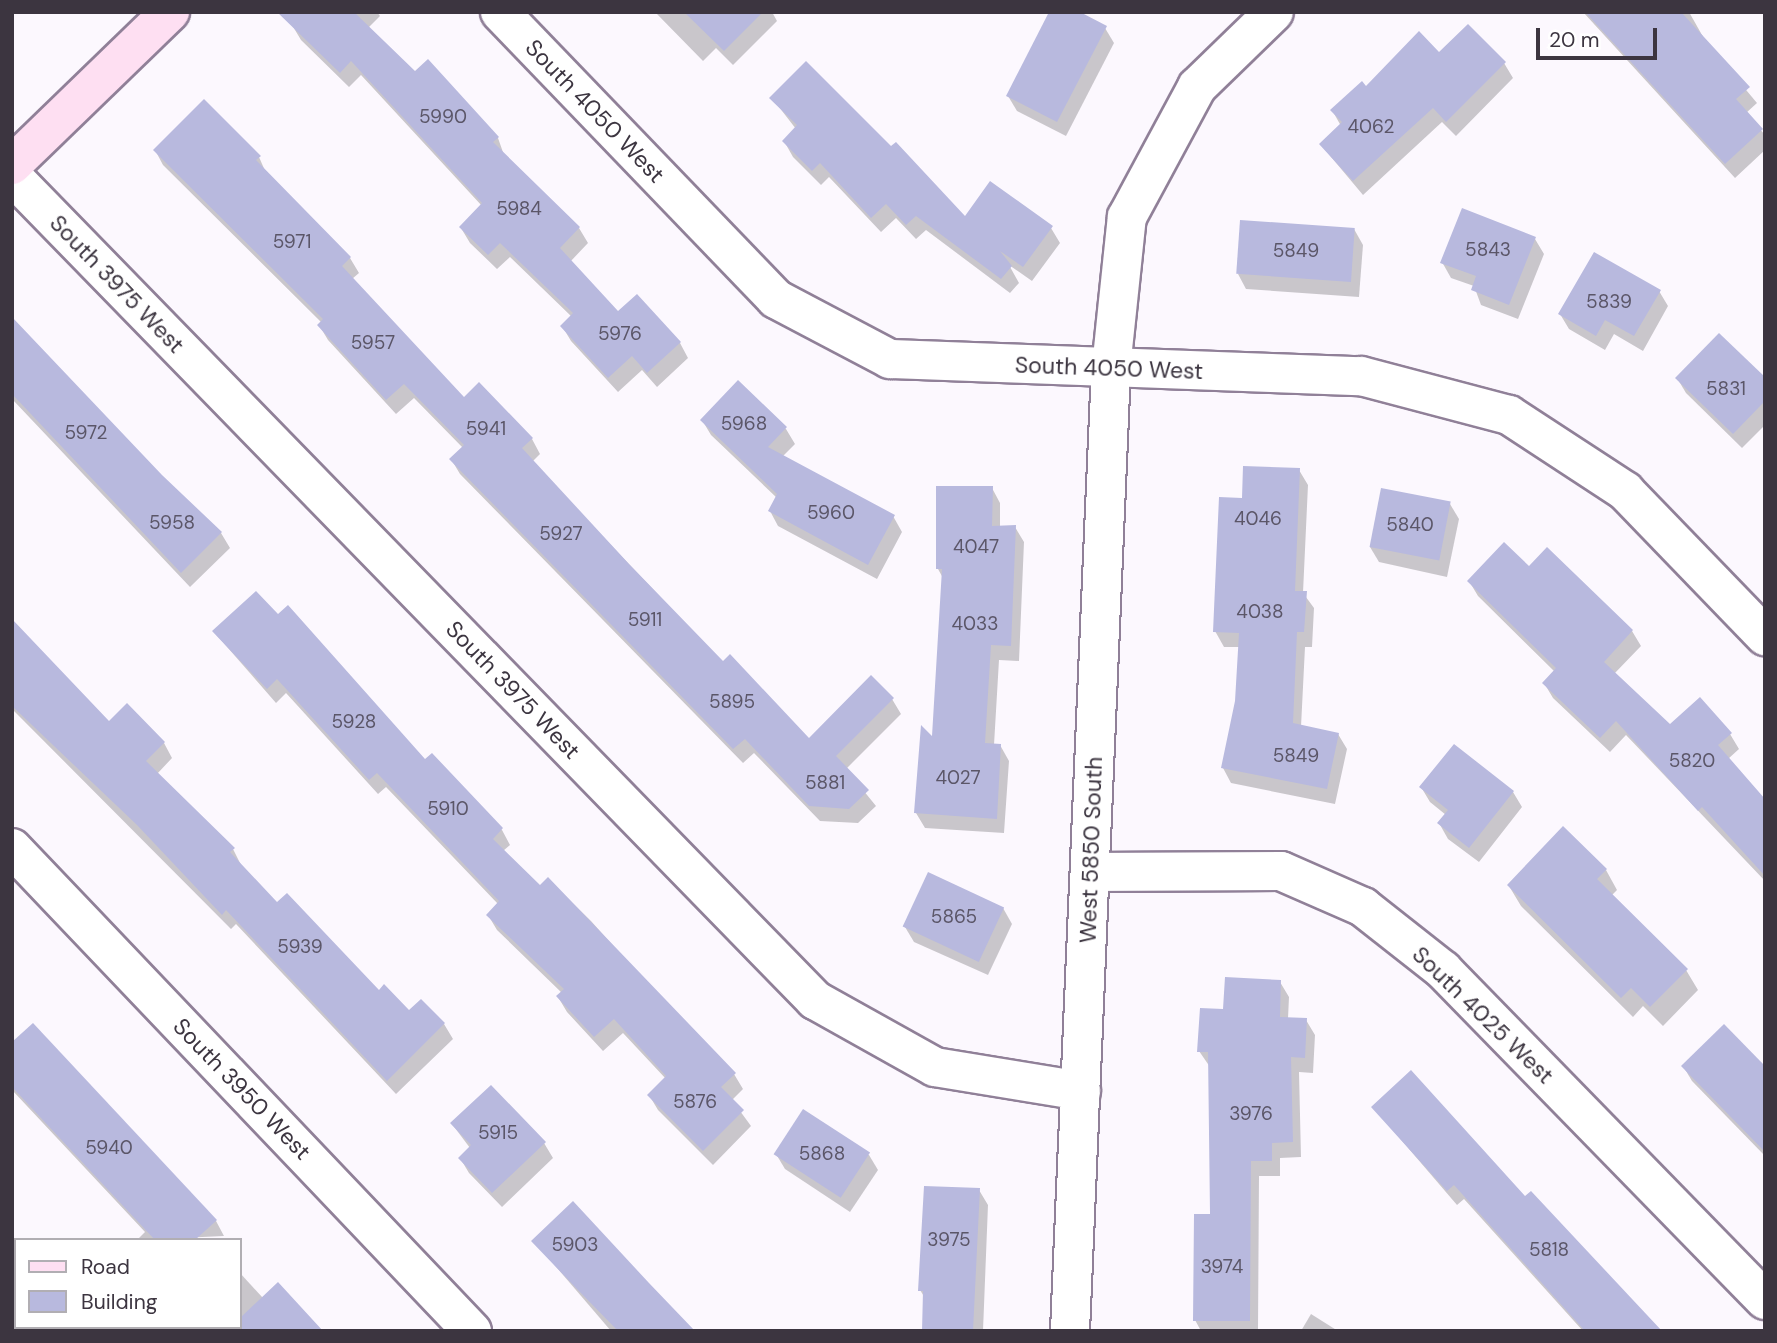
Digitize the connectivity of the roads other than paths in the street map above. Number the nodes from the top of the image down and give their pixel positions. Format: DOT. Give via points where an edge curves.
graph roads {
  1 [pos="170,12"];
  2 [pos="500,12"];
  3 [pos="1273,12"];
  4 [pos="12,165"];
  5 [pos="12,176"];
  6 [pos="1111,369"];
  7 [pos="1765,636"];
  8 [pos="12,848"];
  9 [pos="1090,872"];
  10 [pos="1081,1091"];
  11 [pos="1765,1300"];
  12 [pos="472,1331"];
  13 [pos="1070,1331"];
  1 -- 4 [label="street"];
  2 -- 6 [label="street, South 4050 West" via="776,299 890,359"];
  3 -- 6 [label="street, West 5850 South" via="1197,87 1127,217"];
  5 -- 10 [label="street, South 3975 West" via="816,1000 934,1067"];
  6 -- 7 [label="street, South 4050 West" via="1361,376 1509,415 1625,491"];
  6 -- 9 [label="street, West 5850 South"];
  8 -- 12 [label="street, South 3950 West"];
  9 -- 10 [label="street, West 5850 South"];
  9 -- 11 [label="street, South 4025 West" via="1281,871 1363,907 1443,970"];
  10 -- 13 [label="street, West 5850 South"];
}
